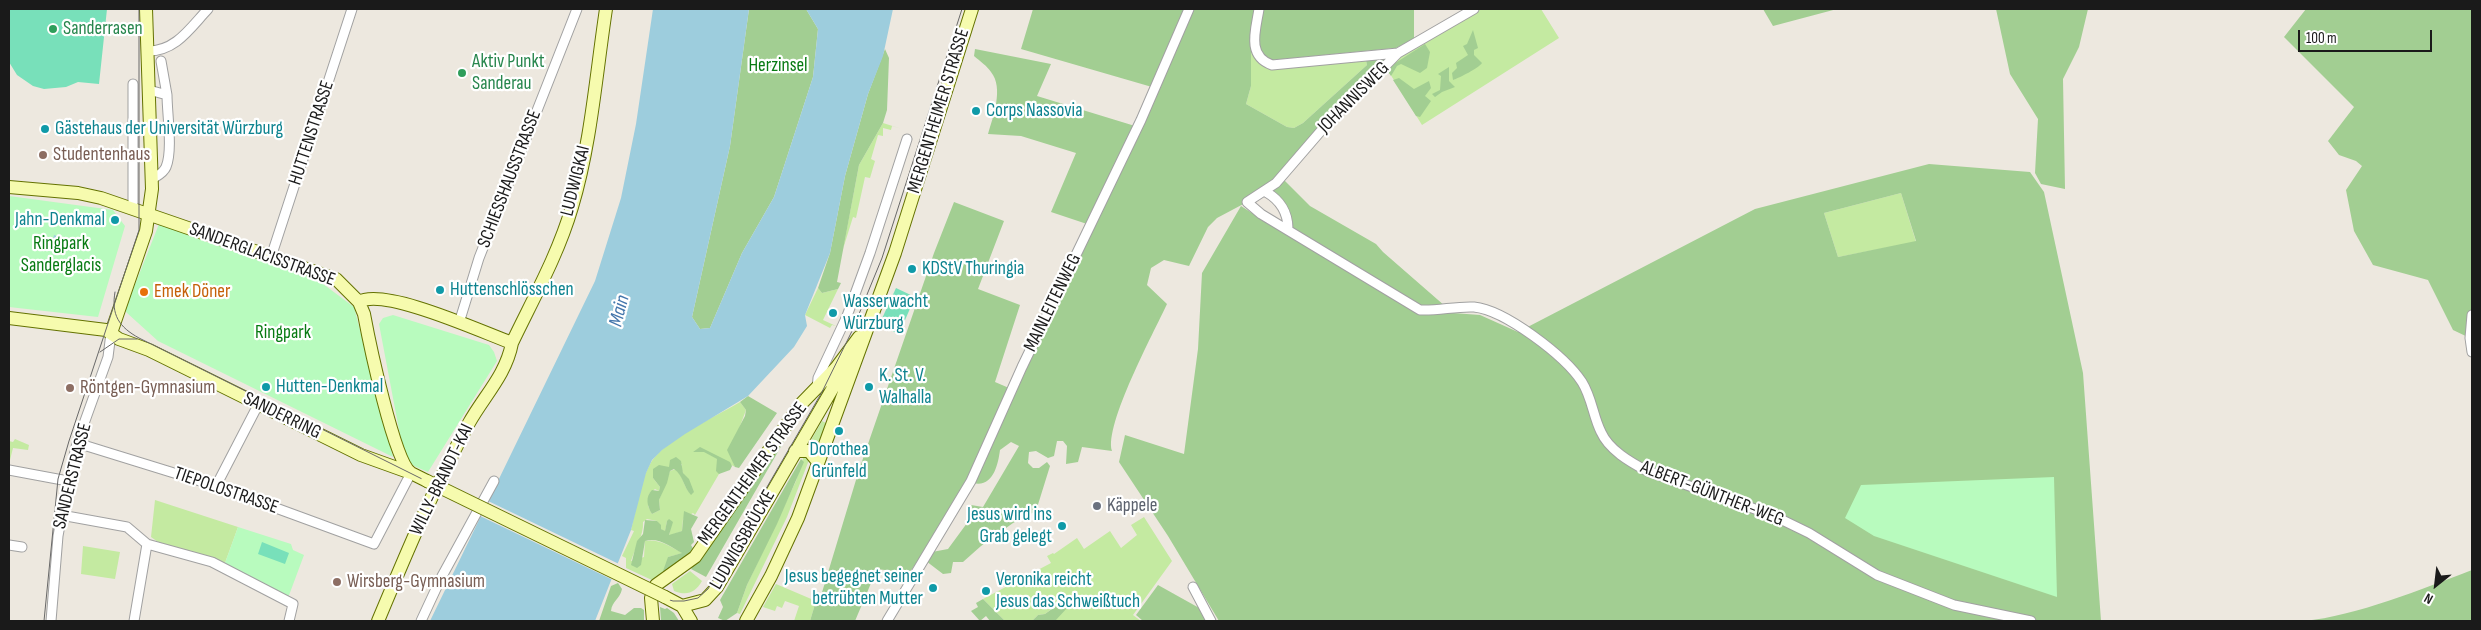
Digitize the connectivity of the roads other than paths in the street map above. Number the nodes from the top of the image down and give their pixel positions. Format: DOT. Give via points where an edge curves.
graph roads {
  1 [pos="146,9"];
  2 [pos="208,9"];
  3 [pos="352,9"];
  4 [pos="577,9"];
  5 [pos="606,9"];
  6 [pos="972,9"];
  7 [pos="1189,9"];
  8 [pos="1259,9"];
  9 [pos="1474,9"];
  10 [pos="148,51"];
  11 [pos="1398,53"];
  12 [pos="161,61"];
  13 [pos="133,84"];
  14 [pos="149,90"];
  15 [pos="167,95"];
  16 [pos="907,139"];
  17 [pos="151,180"];
  18 [pos="9,188"];
  19 [pos="1266,192"];
  20 [pos="1246,202"];
  21 [pos="133,208"];
  22 [pos="148,213"];
  23 [pos="1288,229"];
  24 [pos="271,257"];
  25 [pos="359,302"];
  26 [pos="2472,315"];
  27 [pos="9,318"];
  28 [pos="459,322"];
  29 [pos="866,327"];
  30 [pos="111,334"];
  31 [pos="512,343"];
  32 [pos="2472,352"];
  33 [pos="817,388"];
  34 [pos="827,400"];
  35 [pos="258,404"];
  36 [pos="832,422"];
  37 [pos="77,442"];
  38 [pos="795,450"];
  39 [pos="401,460"];
  40 [pos="818,462"];
  41 [pos="385,464"];
  42 [pos="9,470"];
  43 [pos="411,473"];
  44 [pos="494,480"];
  45 [pos="68,481"];
  46 [pos="216,486"];
  47 [pos="61,515"];
  48 [pos="147,544"];
  49 [pos="9,545"];
  50 [pos="22,547"];
  51 [pos="1193,587"];
  52 [pos="682,606"];
  53 [pos="51,621"];
  54 [pos="134,621"];
  55 [pos="288,621"];
  56 [pos="378,621"];
  57 [pos="422,621"];
  58 [pos="653,621"];
  59 [pos="691,621"];
  60 [pos="746,621"];
  61 [pos="887,621"];
  62 [pos="1211,621"];
  63 [pos="2031,621"];
  1 -- 10 [label="main road"];
  2 -- 10 [label="street" via="173,46"];
  3 -- 24 [label="street, HUTTENSTRASSE"];
  4 -- 28 [label="street, SCHIESSHAUSSTRASSE" via="479,258"];
  5 -- 31 [label="main road, LUDWIGKAI" via="579,184 558,244"];
  6 -- 29 [label="main road, MERGENTHEIMER STRASSE" via="906,220"];
  7 -- 61 [label="street, MAINLEITENWEG" via="1141,120 1022,367 987,448 942,531"];
  8 -- 11 [label="street" via="1254,48 1262,60 1272,65"];
  9 -- 11 [label="street, JOHANNISWEG"];
  10 -- 14 [label="main road"];
  11 -- 19 [label="street, JOHANNISWEG"];
  12 -- 15 [label="street"];
  13 -- 21 [label="street"];
  14 -- 15 [label="street"];
  14 -- 17 [label="main road"];
  15 -- 17 [label="street" via="167,166"];
  16 -- 33 [label="street" via="870,253 847,316 818,378"];
  17 -- 22 [label="main road"];
  18 -- 21 [label="main road, SANDERGLACISSTRASSE" via="78,193"];
  19 -- 20 [label="street, JOHANNISWEG"];
  19 -- 23 [label="street" via="1282,206"];
  20 -- 23 [label="street, ALBERT-GÜNTHER-WEG"];
  21 -- 22 [label="main road, SANDERGLACISSTRASSE"];
  22 -- 24 [label="main road, SANDERGLACISSTRASSE"];
  22 -- 30 [label="main road" via="146,231"];
  23 -- 63 [label="street, ALBERT-GÜNTHER-WEG" via="1420,310 1473,307 1510,321 1563,360 1582,382 1608,443 1647,471 1772,515 1809,533 1878,575 1947,602"];
  24 -- 25 [label="main road, SANDERGLACISSTRASSE" via="336,280"];
  25 -- 28 [label="main road" via="365,298 390,300"];
  25 -- 39 [label="main road"];
  26 -- 32 [label="street"];
  27 -- 30 [label="main road, SANDERRING" via="102,329"];
  28 -- 31 [label="main road"];
  29 -- 33 [label="main road, MERGENTHEIMER STRASSE"];
  29 -- 34 [label="main road, LUDWIGSBRÜCKE"];
  29 -- 36 [label="main road, MERGENTHEIMER STRASSE"];
  30 -- 35 [label="main road, SANDERRING"];
  30 -- 37 [label="street, SANDERSTRASSE" via="108,358"];
  31 -- 56 [label="main road, WILLY-BRANDT-KAI" via="500,378 470,422 419,524"];
  33 -- 34 [label="main road"];
  33 -- 58 [label="main road, MERGENTHEIMER STRASSE" via="801,404 695,557 656,585 651,598"];
  34 -- 36 [label="main road"];
  34 -- 38 [label="main road, LUDWIGSBRÜCKE"];
  35 -- 41 [label="main road, SANDERRING"];
  35 -- 46 [label="street"];
  36 -- 40 [label="main road, MERGENTHEIMER STRASSE"];
  37 -- 45 [label="street, SANDERSTRASSE"];
  37 -- 46 [label="street, TIEPOLOSTRASSE"];
  38 -- 40 [label="main road" via="809,451"];
  38 -- 52 [label="main road, LUDWIGSBRÜCKE" via="717,587 705,600"];
  39 -- 41 [label="main road"];
  39 -- 43 [label="main road"];
  40 -- 60 [label="main road, MERGENTHEIMER STRASSE" via="798,518"];
  41 -- 43 [label="main road, SANDERRING"];
  42 -- 45 [label="street"];
  43 -- 46 [label="street, TIEPOLOSTRASSE" via="374,544"];
  43 -- 52 [label="main road, bridge"];
  44 -- 57 [label="street" via="441,578"];
  45 -- 47 [label="street, SANDERSTRASSE"];
  47 -- 48 [label="street" via="127,527"];
  47 -- 53 [label="street, SANDERSTRASSE"];
  48 -- 54 [label="street"];
  48 -- 55 [label="street" via="212,562 293,604"];
  49 -- 50 [label="street"];
  51 -- 62 [label="street"];
  52 -- 59 [label="main road"];
}
